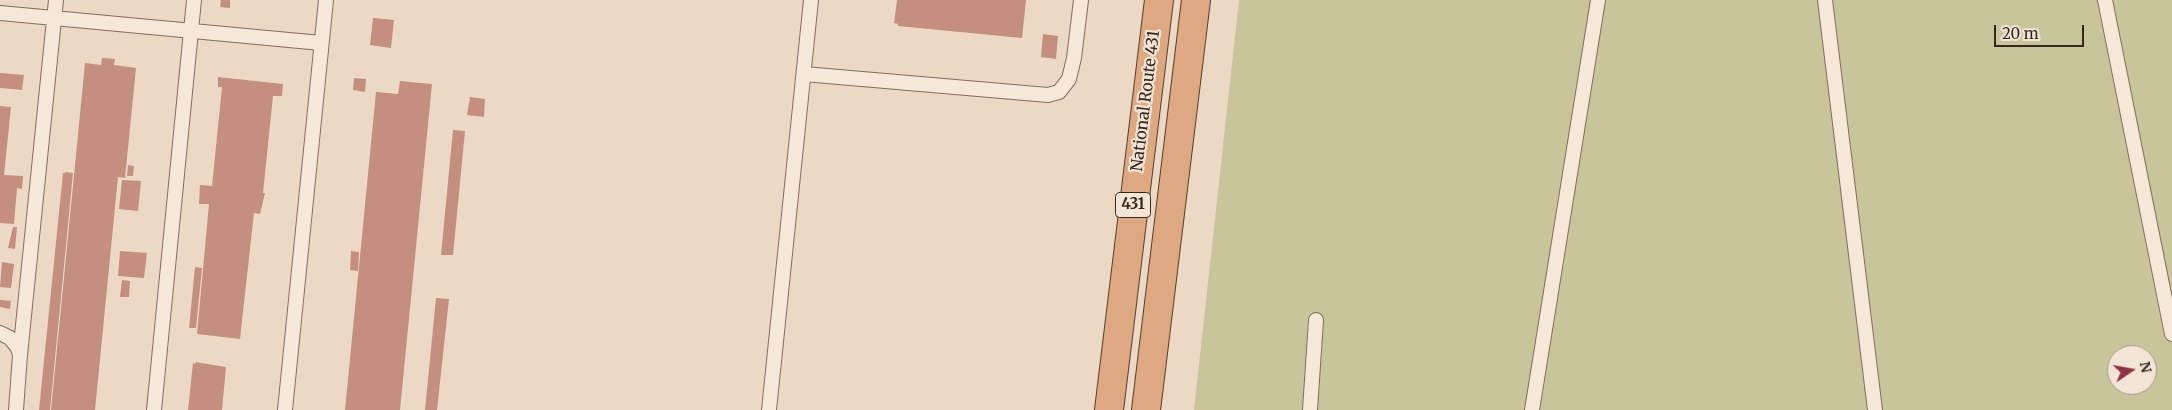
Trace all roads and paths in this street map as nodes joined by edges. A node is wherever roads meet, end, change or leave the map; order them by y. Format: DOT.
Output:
graph roads {
  1 [pos="56,0"];
  2 [pos="194,0"];
  3 [pos="326,0"];
  4 [pos="811,0"];
  5 [pos="1081,0"];
  6 [pos="1159,0"];
  7 [pos="1196,0"];
  8 [pos="1598,0"];
  9 [pos="1825,0"];
  10 [pos="2105,0"];
  11 [pos="0,13"];
  12 [pos="54,18"];
  13 [pos="191,30"];
  14 [pos="321,43"];
  15 [pos="804,74"];
  16 [pos="1316,320"];
  17 [pos="0,334"];
  18 [pos="2172,334"];
  19 [pos="20,355"];
  20 [pos="16,410"];
  21 [pos="154,410"];
  22 [pos="285,410"];
  23 [pos="769,410"];
  24 [pos="1109,410"];
  25 [pos="1146,410"];
  26 [pos="1310,410"];
  27 [pos="1532,410"];
  28 [pos="1875,410"];
  1 -- 12 [label="lane"];
  2 -- 13 [label="lane"];
  3 -- 14 [label="lane"];
  4 -- 15 [label="lane"];
  5 -- 15 [label="lane"];
  6 -- 24 [label="highway, National Route 431 / 431"];
  7 -- 25 [label="highway, 431"];
  8 -- 27 [label="lane"];
  9 -- 28 [label="lane"];
  10 -- 18 [label="lane"];
  11 -- 12 [label="lane"];
  12 -- 13 [label="lane"];
  12 -- 19 [label="lane"];
  13 -- 14 [label="lane"];
  13 -- 21 [label="lane"];
  14 -- 22 [label="lane"];
  15 -- 23 [label="lane"];
  16 -- 26 [label="lane"];
  17 -- 19 [label="lane"];
  19 -- 20 [label="lane"];
}
